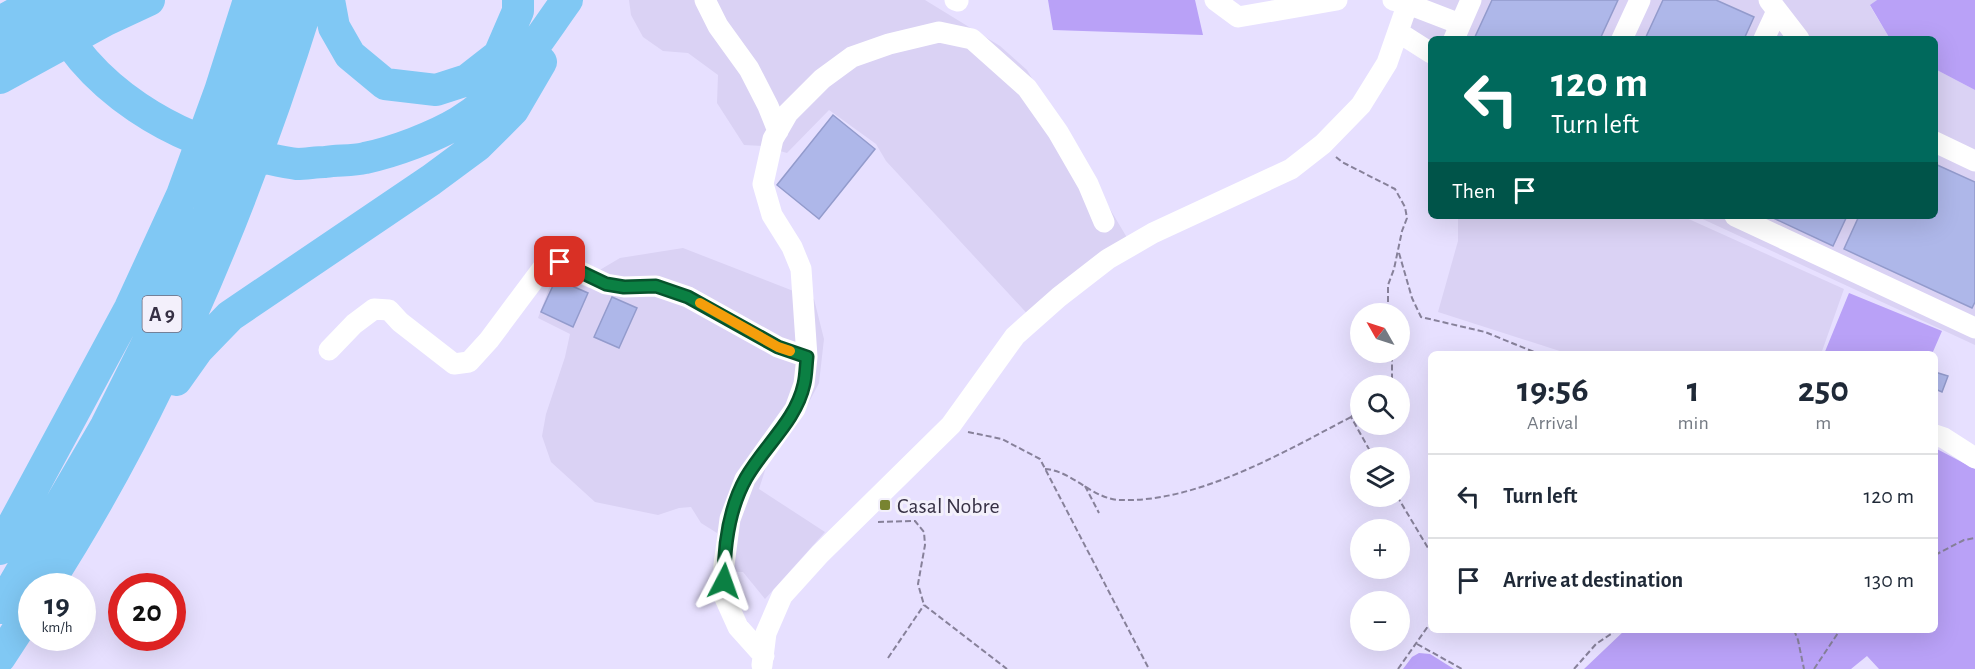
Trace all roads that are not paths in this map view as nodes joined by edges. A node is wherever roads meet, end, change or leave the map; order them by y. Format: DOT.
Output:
graph roads {
  1 [pos="46,0"];
  2 [pos="149,0"];
  3 [pos="249,0"];
  4 [pos="281,0"];
  5 [pos="309,0"];
  6 [pos="329,0"];
  7 [pos="518,0"];
  8 [pos="569,0"];
  9 [pos="705,0"];
  10 [pos="1215,0"];
  11 [pos="1337,0"];
  12 [pos="1471,0"];
  13 [pos="1640,0"];
  14 [pos="1404,1"];
  15 [pos="1773,5"];
  16 [pos="99,7"];
  17 [pos="20,30"];
  18 [pos="1398,32"];
  19 [pos="1457,32"];
  20 [pos="1623,36"];
  21 [pos="1765,36"];
  22 [pos="1797,36"];
  23 [pos="1428,51"];
  24 [pos="0,78"];
  25 [pos="778,130"];
  26 [pos="1938,143"];
  27 [pos="1975,161"];
  28 [pos="1741,219"];
  29 [pos="1104,222"];
  30 [pos="1975,328"];
  31 [pos="329,350"];
  32 [pos="807,357"];
  33 [pos="1938,436"];
  34 [pos="128,446"];
  35 [pos="1975,458"];
  36 [pos="0,549"];
  37 [pos="54,573"];
  38 [pos="0,608"];
  39 [pos="18,629"];
  40 [pos="0,657"];
  41 [pos="762,665"];
  1 -- 8 [label="highway"];
  2 -- 16 [label="highway"];
  3 -- 36 [label="highway, A 9"];
  4 -- 38 [label="highway, A 9"];
  5 -- 34 [label="highway"];
  6 -- 7 [label="highway"];
  8 -- 34 [label="highway"];
  9 -- 25 [label="street"];
  10 -- 11 [label="street"];
  12 -- 19 [label="street"];
  13 -- 20 [label="street"];
  14 -- 18 [label="street"];
  14 -- 19 [label="street"];
  15 -- 21 [label="street"];
  15 -- 22 [label="street"];
  16 -- 17 [label="highway"];
  17 -- 24 [label="highway"];
  18 -- 23 [label="street"];
  18 -- 41 [label="street"];
  25 -- 29 [label="street"];
  25 -- 32 [label="street"];
  26 -- 27 [label="street"];
  28 -- 30 [label="street"];
  31 -- 32 [label="street"];
  32 -- 41 [label="street"];
  33 -- 35 [label="street"];
  34 -- 37 [label="highway"];
  39 -- 40 [label="highway"];
}
